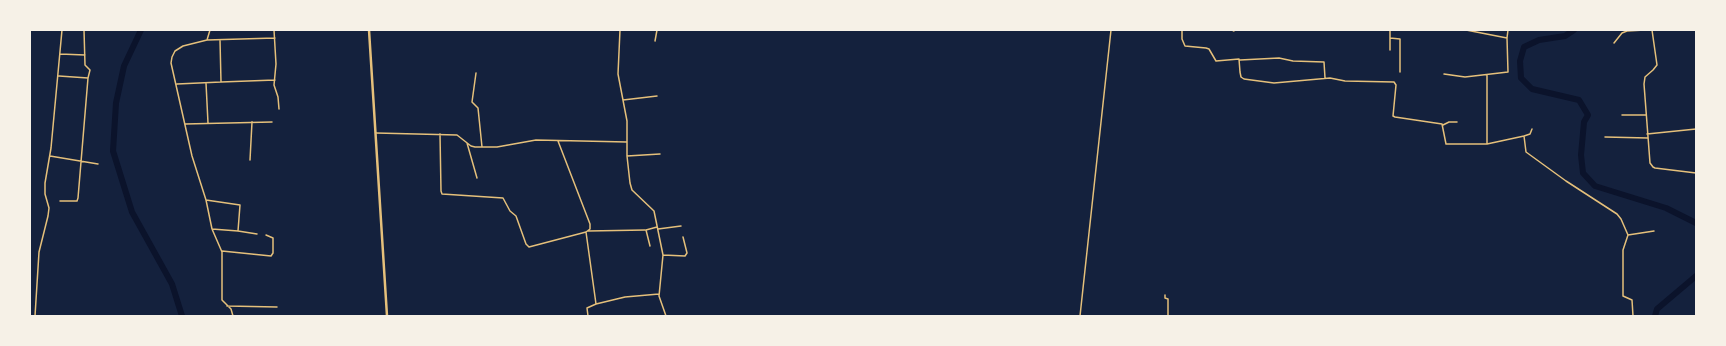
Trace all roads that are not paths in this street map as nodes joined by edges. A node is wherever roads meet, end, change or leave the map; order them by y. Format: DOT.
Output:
graph roads {
  1 [pos="62,30"];
  2 [pos="84,30"];
  3 [pos="210,30"];
  4 [pos="274,30"];
  5 [pos="369,30"];
  6 [pos="620,30"];
  7 [pos="657,30"];
  8 [pos="1111,30"];
  9 [pos="1182,30"];
  10 [pos="1232,30"];
  11 [pos="1390,30"];
  12 [pos="1466,30"];
  13 [pos="1508,30"];
  14 [pos="1645,30"];
  15 [pos="1652,30"];
  16 [pos="1669,30"];
  17 [pos="1696,30"];
  18 [pos="1234,31"];
  19 [pos="275,38"];
  20 [pos="1390,38"];
  21 [pos="1506,38"];
  22 [pos="207,40"];
  23 [pos="220,40"];
  24 [pos="656,41"];
  25 [pos="1614,43"];
  26 [pos="1390,50"];
  27 [pos="60,54"];
  28 [pos="85,55"];
  29 [pos="1240,60"];
  30 [pos="1400,72"];
  31 [pos="476,73"];
  32 [pos="1444,74"];
  33 [pos="1487,75"];
  34 [pos="59,76"];
  35 [pos="88,78"];
  36 [pos="1325,78"];
  37 [pos="275,80"];
  38 [pos="221,82"];
  39 [pos="206,83"];
  40 [pos="177,84"];
  41 [pos="657,96"];
  42 [pos="623,100"];
  43 [pos="279,109"];
  44 [pos="1622,115"];
  45 [pos="1646,115"];
  46 [pos="252,122"];
  47 [pos="272,122"];
  48 [pos="1457,122"];
  49 [pos="208,123"];
  50 [pos="185,124"];
  51 [pos="1443,125"];
  52 [pos="1532,129"];
  53 [pos="1696,129"];
  54 [pos="376,133"];
  55 [pos="440,134"];
  56 [pos="1647,134"];
  57 [pos="1524,136"];
  58 [pos="1605,137"];
  59 [pos="1648,138"];
  60 [pos="558,141"];
  61 [pos="628,142"];
  62 [pos="468,143"];
  63 [pos="1487,144"];
  64 [pos="482,147"];
  65 [pos="660,154"];
  66 [pos="50,156"];
  67 [pos="627,156"];
  68 [pos="250,160"];
  69 [pos="81,162"];
  70 [pos="98,164"];
  71 [pos="1696,173"];
  72 [pos="477,178"];
  73 [pos="206,200"];
  74 [pos="60,201"];
  75 [pos="681,226"];
  76 [pos="212,228"];
  77 [pos="658,228"];
  78 [pos="238,230"];
  79 [pos="645,230"];
  80 [pos="587,232"];
  81 [pos="1654,232"];
  82 [pos="257,234"];
  83 [pos="266,235"];
  84 [pos="1628,235"];
  85 [pos="683,236"];
  86 [pos="650,246"];
  87 [pos="222,250"];
  88 [pos="663,255"];
  89 [pos="659,294"];
  90 [pos="1165,294"];
  91 [pos="596,304"];
  92 [pos="227,306"];
  93 [pos="277,307"];
  94 [pos="35,316"];
  95 [pos="233,316"];
  96 [pos="387,316"];
  97 [pos="588,316"];
  98 [pos="666,316"];
  99 [pos="1080,316"];
  100 [pos="1168,316"];
  101 [pos="1633,316"];
  1 -- 27 [label="street"];
  2 -- 28 [label="street"];
  3 -- 22 [label="street"];
  4 -- 19 [label="street"];
  5 -- 54 [label="main road"];
  6 -- 42 [label="street"];
  7 -- 24 [label="street"];
  8 -- 99 [label="street"];
  9 -- 29 [label="street"];
  10 -- 18 [label="street"];
  11 -- 20 [label="street"];
  12 -- 21 [label="street"];
  13 -- 21 [label="street"];
  14 -- 25 [label="street"];
  15 -- 45 [label="street"];
  16 -- 17 [label="street"];
  19 -- 23 [label="street"];
  19 -- 37 [label="street"];
  20 -- 26 [label="street"];
  20 -- 30 [label="street"];
  21 -- 33 [label="street"];
  22 -- 23 [label="street"];
  22 -- 40 [label="street"];
  23 -- 38 [label="street"];
  27 -- 28 [label="street"];
  27 -- 34 [label="street"];
  28 -- 35 [label="street"];
  29 -- 36 [label="street"];
  29 -- 36 [label="street"];
  31 -- 64 [label="street"];
  32 -- 33 [label="street"];
  33 -- 63 [label="street"];
  34 -- 35 [label="street"];
  34 -- 66 [label="street"];
  35 -- 69 [label="street"];
  36 -- 51 [label="street"];
  37 -- 38 [label="street"];
  37 -- 43 [label="street"];
  38 -- 39 [label="street"];
  39 -- 40 [label="street"];
  39 -- 49 [label="street"];
  40 -- 50 [label="street"];
  41 -- 42 [label="street"];
  42 -- 61 [label="street"];
  44 -- 45 [label="street"];
  45 -- 56 [label="street"];
  46 -- 47 [label="street"];
  46 -- 49 [label="street"];
  46 -- 68 [label="street"];
  48 -- 51 [label="street"];
  49 -- 50 [label="street"];
  50 -- 73 [label="street"];
  51 -- 63 [label="street"];
  52 -- 57 [label="street"];
  53 -- 56 [label="street"];
  54 -- 55 [label="street"];
  54 -- 96 [label="main road"];
  55 -- 62 [label="street"];
  55 -- 80 [label="street"];
  56 -- 59 [label="street"];
  57 -- 63 [label="street"];
  57 -- 84 [label="street"];
  58 -- 59 [label="street"];
  59 -- 71 [label="street"];
  60 -- 61 [label="street"];
  60 -- 64 [label="street"];
  60 -- 80 [label="street"];
  61 -- 67 [label="street"];
  62 -- 64 [label="street"];
  62 -- 72 [label="street"];
  65 -- 67 [label="street"];
  66 -- 69 [label="street"];
  66 -- 94 [label="street"];
  67 -- 77 [label="street"];
  69 -- 70 [label="street"];
  69 -- 74 [label="street"];
  73 -- 76 [label="street"];
  73 -- 78 [label="street"];
  75 -- 77 [label="street"];
  76 -- 78 [label="street"];
  76 -- 87 [label="street"];
  77 -- 79 [label="street"];
  77 -- 88 [label="street"];
  78 -- 82 [label="street"];
  79 -- 80 [label="street"];
  79 -- 86 [label="street"];
  80 -- 91 [label="street"];
  81 -- 84 [label="street"];
  83 -- 87 [label="street"];
  84 -- 101 [label="street"];
  85 -- 88 [label="street"];
  87 -- 92 [label="street"];
  88 -- 89 [label="street"];
  89 -- 91 [label="street"];
  89 -- 98 [label="street"];
  90 -- 100 [label="street"];
  91 -- 97 [label="street"];
  92 -- 93 [label="street"];
  92 -- 95 [label="street"];
}
